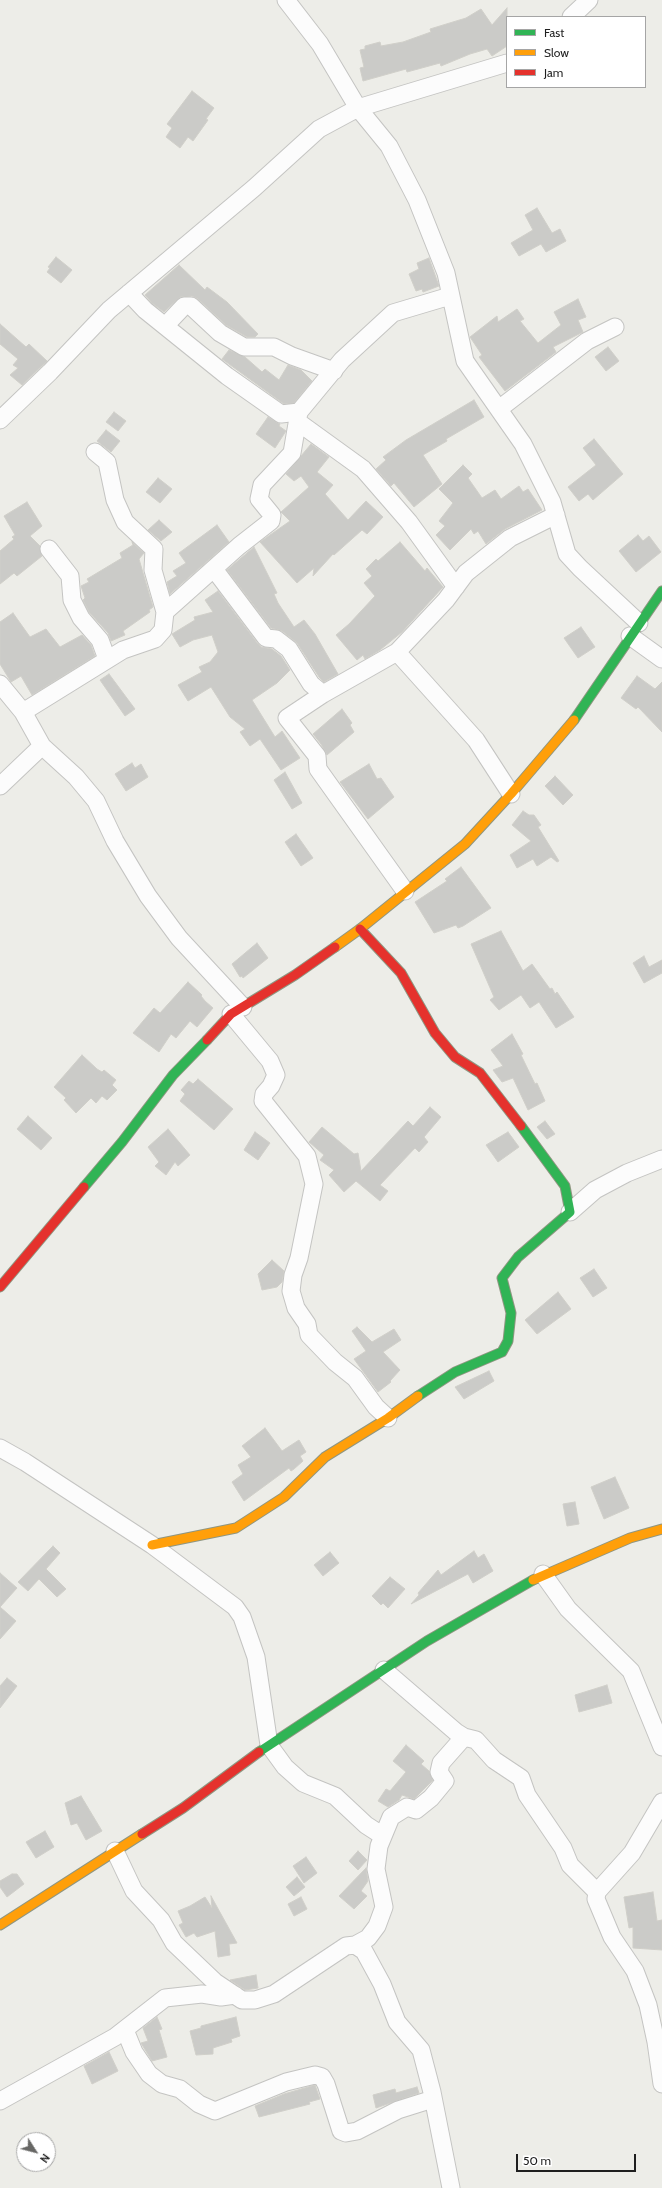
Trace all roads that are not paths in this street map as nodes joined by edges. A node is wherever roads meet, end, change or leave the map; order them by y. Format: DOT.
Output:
graph roads {
  1 [pos="286,0"];
  2 [pos="589,0"];
  3 [pos="571,16"];
  4 [pos="506,63"];
  5 [pos="358,108"];
  6 [pos="129,294"];
  7 [pos="450,296"];
  8 [pos="165,326"];
  9 [pos="615,327"];
  10 [pos="334,371"];
  11 [pos="499,409"];
  12 [pos="298,417"];
  13 [pos="0,420"];
  14 [pos="96,452"];
  15 [pos="556,515"];
  16 [pos="49,549"];
  17 [pos="214,569"];
  18 [pos="456,587"];
  19 [pos="662,590"];
  20 [pos="165,612"];
  21 [pos="634,629"];
  22 [pos="398,652"];
  23 [pos="107,659"];
  24 [pos="662,659"];
  25 [pos="0,684"];
  26 [pos="323,694"];
  27 [pos="23,712"];
  28 [pos="42,746"];
  29 [pos="0,786"];
  30 [pos="511,794"];
  31 [pos="405,891"];
  32 [pos="360,929"];
  33 [pos="237,1011"];
  34 [pos="662,1159"];
  35 [pos="570,1212"];
  36 [pos="0,1287"];
  37 [pos="388,1418"];
  38 [pos="0,1448"];
  39 [pos="662,1529"];
  40 [pos="152,1544"];
  41 [pos="543,1574"];
  42 [pos="384,1670"];
  43 [pos="658,1728"];
  44 [pos="464,1737"];
  45 [pos="269,1745"];
  46 [pos="662,1746"];
  47 [pos="662,1802"];
  48 [pos="383,1836"];
  49 [pos="115,1850"];
  50 [pos="597,1892"];
  51 [pos="0,1925"];
  52 [pos="356,1945"];
  53 [pos="236,1995"];
  54 [pos="125,2030"];
  55 [pos="662,2084"];
  56 [pos="433,2099"];
  57 [pos="0,2101"];
  58 [pos="451,2188"];
  1 -- 5 [label="street"];
  2 -- 3 [label="street"];
  4 -- 5 [label="street"];
  5 -- 6 [label="street"];
  5 -- 7 [label="street"];
  6 -- 8 [label="street"];
  6 -- 13 [label="street"];
  7 -- 10 [label="street"];
  7 -- 11 [label="street"];
  8 -- 10 [label="street"];
  8 -- 12 [label="street"];
  9 -- 11 [label="street"];
  10 -- 12 [label="street"];
  11 -- 15 [label="street"];
  12 -- 17 [label="street"];
  12 -- 18 [label="street"];
  14 -- 20 [label="street"];
  15 -- 18 [label="street"];
  15 -- 21 [label="street"];
  16 -- 23 [label="street"];
  17 -- 20 [label="street"];
  17 -- 26 [label="street"];
  18 -- 22 [label="street"];
  19 -- 21 [label="street"];
  20 -- 23 [label="street"];
  21 -- 24 [label="street"];
  21 -- 30 [label="street"];
  22 -- 26 [label="street"];
  22 -- 30 [label="street"];
  23 -- 27 [label="street"];
  25 -- 27 [label="street"];
  26 -- 31 [label="street"];
  27 -- 28 [label="street"];
  28 -- 29 [label="street"];
  28 -- 33 [label="street"];
  30 -- 31 [label="street"];
  31 -- 32 [label="street"];
  32 -- 33 [label="street"];
  32 -- 35 [label="street"];
  33 -- 36 [label="street"];
  33 -- 37 [label="street"];
  34 -- 35 [label="street"];
  35 -- 37 [label="street"];
  37 -- 40 [label="street"];
  38 -- 40 [label="street"];
  39 -- 41 [label="street"];
  40 -- 45 [label="street"];
  41 -- 42 [label="street"];
  41 -- 43 [label="street"];
  42 -- 44 [label="street"];
  42 -- 45 [label="street"];
  43 -- 46 [label="street"];
  44 -- 48 [label="street"];
  44 -- 50 [label="street"];
  45 -- 48 [label="street"];
  45 -- 49 [label="street"];
  47 -- 50 [label="street"];
  48 -- 52 [label="street"];
  49 -- 51 [label="street"];
  49 -- 53 [label="street"];
  50 -- 55 [label="street"];
  52 -- 53 [label="street"];
  52 -- 56 [label="street"];
  53 -- 54 [label="street"];
  54 -- 56 [label="street"];
  54 -- 57 [label="street"];
  56 -- 58 [label="street"];
}
